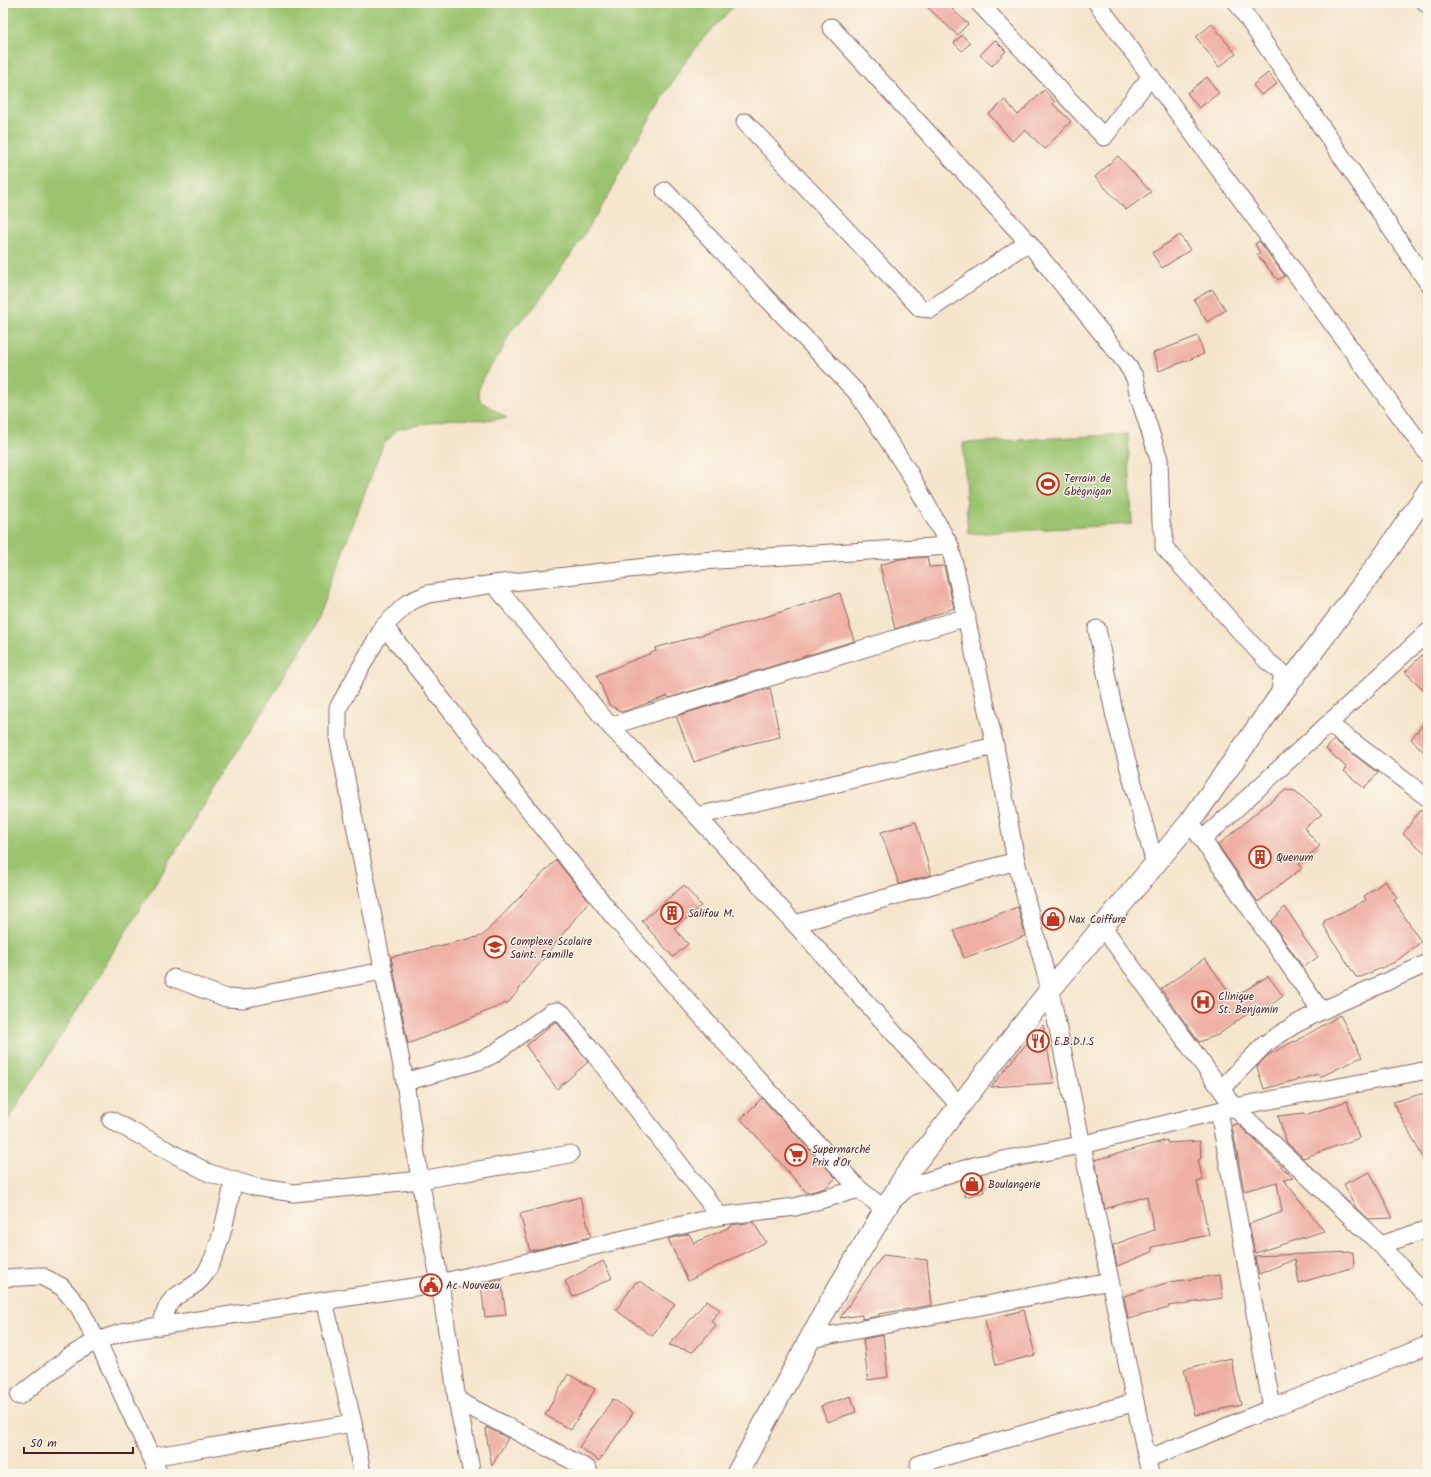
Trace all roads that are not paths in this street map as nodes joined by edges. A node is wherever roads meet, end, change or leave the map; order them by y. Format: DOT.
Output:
graph roads {
  1 [pos="979,3"];
  2 [pos="1097,3"];
  3 [pos="1237,3"];
  4 [pos="831,27"];
  5 [pos="1151,76"];
  6 [pos="745,122"];
  7 [pos="665,191"];
  8 [pos="1028,242"];
  9 [pos="1428,283"];
  10 [pos="1428,454"];
  11 [pos="1428,491"];
  12 [pos="950,546"];
  13 [pos="494,584"];
  14 [pos="967,617"];
  15 [pos="384,626"];
  16 [pos="1097,628"];
  17 [pos="1428,632"];
  18 [pos="1279,697"];
  19 [pos="1329,724"];
  20 [pos="610,726"];
  21 [pos="995,746"];
  22 [pos="1428,798"];
  23 [pos="697,816"];
  24 [pos="1190,822"];
  25 [pos="1203,839"];
  26 [pos="1016,861"];
  27 [pos="1155,864"];
  28 [pos="795,924"];
  29 [pos="1102,926"];
  30 [pos="1428,963"];
  31 [pos="382,971"];
  32 [pos="174,978"];
  33 [pos="1050,990"];
  34 [pos="1321,1012"];
  35 [pos="1428,1070"];
  36 [pos="405,1082"];
  37 [pos="1221,1089"];
  38 [pos="959,1105"];
  39 [pos="1226,1109"];
  40 [pos="111,1120"];
  41 [pos="1081,1145"];
  42 [pos="570,1154"];
  43 [pos="420,1180"];
  44 [pos="234,1181"];
  45 [pos="859,1189"];
  46 [pos="884,1209"];
  47 [pos="720,1216"];
  48 [pos="1428,1229"];
  49 [pos="1381,1245"];
  50 [pos="3,1278"];
  51 [pos="1110,1282"];
  52 [pos="440,1283"];
  53 [pos="1428,1298"];
  54 [pos="324,1301"];
  55 [pos="161,1326"];
  56 [pos="811,1339"];
  57 [pos="96,1341"];
  58 [pos="1428,1345"];
  59 [pos="19,1396"];
  60 [pos="457,1400"];
  61 [pos="1135,1402"];
  62 [pos="1272,1408"];
  63 [pos="353,1423"];
  64 [pos="150,1457"];
  65 [pos="918,1464"];
  66 [pos="1148,1467"];
  67 [pos="588,1469"];
  68 [pos="159,1474"];
  69 [pos="362,1474"];
  70 [pos="472,1474"];
  71 [pos="737,1474"];
  1 -- 5 [label="street"];
  2 -- 5 [label="street"];
  3 -- 9 [label="street"];
  4 -- 8 [label="street"];
  5 -- 10 [label="street"];
  6 -- 8 [label="street"];
  7 -- 12 [label="street"];
  8 -- 18 [label="street"];
  11 -- 18 [label="main road"];
  12 -- 13 [label="street"];
  12 -- 14 [label="street"];
  13 -- 15 [label="street"];
  13 -- 20 [label="street"];
  14 -- 20 [label="street"];
  14 -- 21 [label="street"];
  15 -- 31 [label="street"];
  15 -- 45 [label="street"];
  16 -- 27 [label="street"];
  17 -- 19 [label="street"];
  18 -- 24 [label="main road"];
  19 -- 22 [label="street"];
  19 -- 25 [label="street"];
  20 -- 23 [label="street"];
  21 -- 23 [label="street"];
  21 -- 26 [label="street"];
  23 -- 28 [label="street"];
  24 -- 25 [label="street"];
  24 -- 27 [label="main road"];
  25 -- 34 [label="street"];
  26 -- 28 [label="street"];
  26 -- 33 [label="street"];
  27 -- 29 [label="main road"];
  28 -- 38 [label="street"];
  29 -- 33 [label="main road"];
  29 -- 37 [label="street"];
  30 -- 34 [label="street"];
  31 -- 32 [label="street"];
  31 -- 36 [label="street"];
  33 -- 38 [label="main road"];
  33 -- 41 [label="street"];
  34 -- 37 [label="street"];
  35 -- 39 [label="street"];
  36 -- 43 [label="street"];
  36 -- 47 [label="street"];
  37 -- 39 [label="street"];
  38 -- 46 [label="main road"];
  39 -- 41 [label="street"];
  39 -- 49 [label="street"];
  39 -- 62 [label="street"];
  40 -- 44 [label="street"];
  41 -- 46 [label="street"];
  41 -- 51 [label="street"];
  42 -- 43 [label="street"];
  43 -- 44 [label="street"];
  43 -- 52 [label="street"];
  44 -- 55 [label="street"];
  45 -- 46 [label="street"];
  45 -- 47 [label="street"];
  46 -- 56 [label="main road"];
  47 -- 52 [label="street"];
  48 -- 49 [label="street"];
  49 -- 53 [label="street"];
  50 -- 57 [label="street"];
  51 -- 56 [label="street"];
  51 -- 61 [label="street"];
  52 -- 54 [label="street"];
  52 -- 60 [label="street"];
  54 -- 55 [label="street"];
  54 -- 63 [label="street"];
  55 -- 57 [label="street"];
  56 -- 71 [label="main road"];
  57 -- 59 [label="street"];
  57 -- 64 [label="street"];
  58 -- 62 [label="street"];
  60 -- 67 [label="street"];
  60 -- 70 [label="street"];
  61 -- 65 [label="street"];
  61 -- 66 [label="street"];
  62 -- 66 [label="street"];
  63 -- 64 [label="street"];
  63 -- 69 [label="street"];
  64 -- 68 [label="street"];
}
